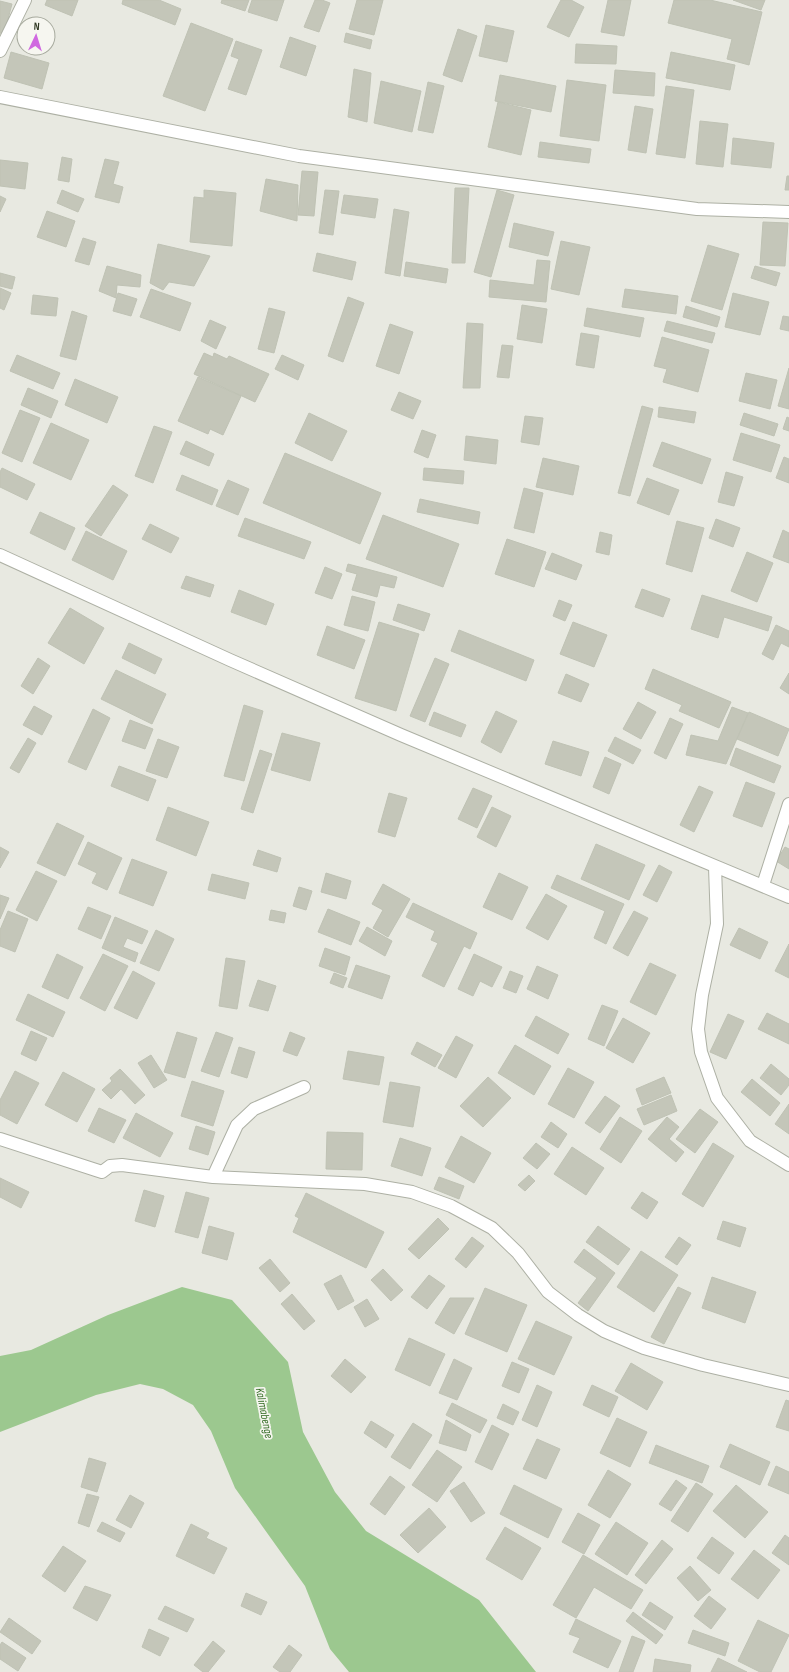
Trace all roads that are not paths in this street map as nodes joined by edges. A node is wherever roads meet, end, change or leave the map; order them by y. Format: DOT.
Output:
graph roads {
  1 [pos="25,0"];
  2 [pos="0,51"];
  3 [pos="0,97"];
  4 [pos="789,212"];
  5 [pos="0,555"];
  6 [pos="789,804"];
  7 [pos="715,867"];
  8 [pos="763,885"];
  9 [pos="789,897"];
  10 [pos="304,1087"];
  11 [pos="0,1140"];
  12 [pos="789,1165"];
  13 [pos="213,1177"];
  14 [pos="789,1385"];
  1 -- 2 [label="street"];
  3 -- 4 [label="street"];
  5 -- 7 [label="street"];
  6 -- 8 [label="street"];
  7 -- 8 [label="street"];
  7 -- 12 [label="street"];
  8 -- 9 [label="street"];
  10 -- 13 [label="street"];
  11 -- 13 [label="street"];
  13 -- 14 [label="street"];
}
